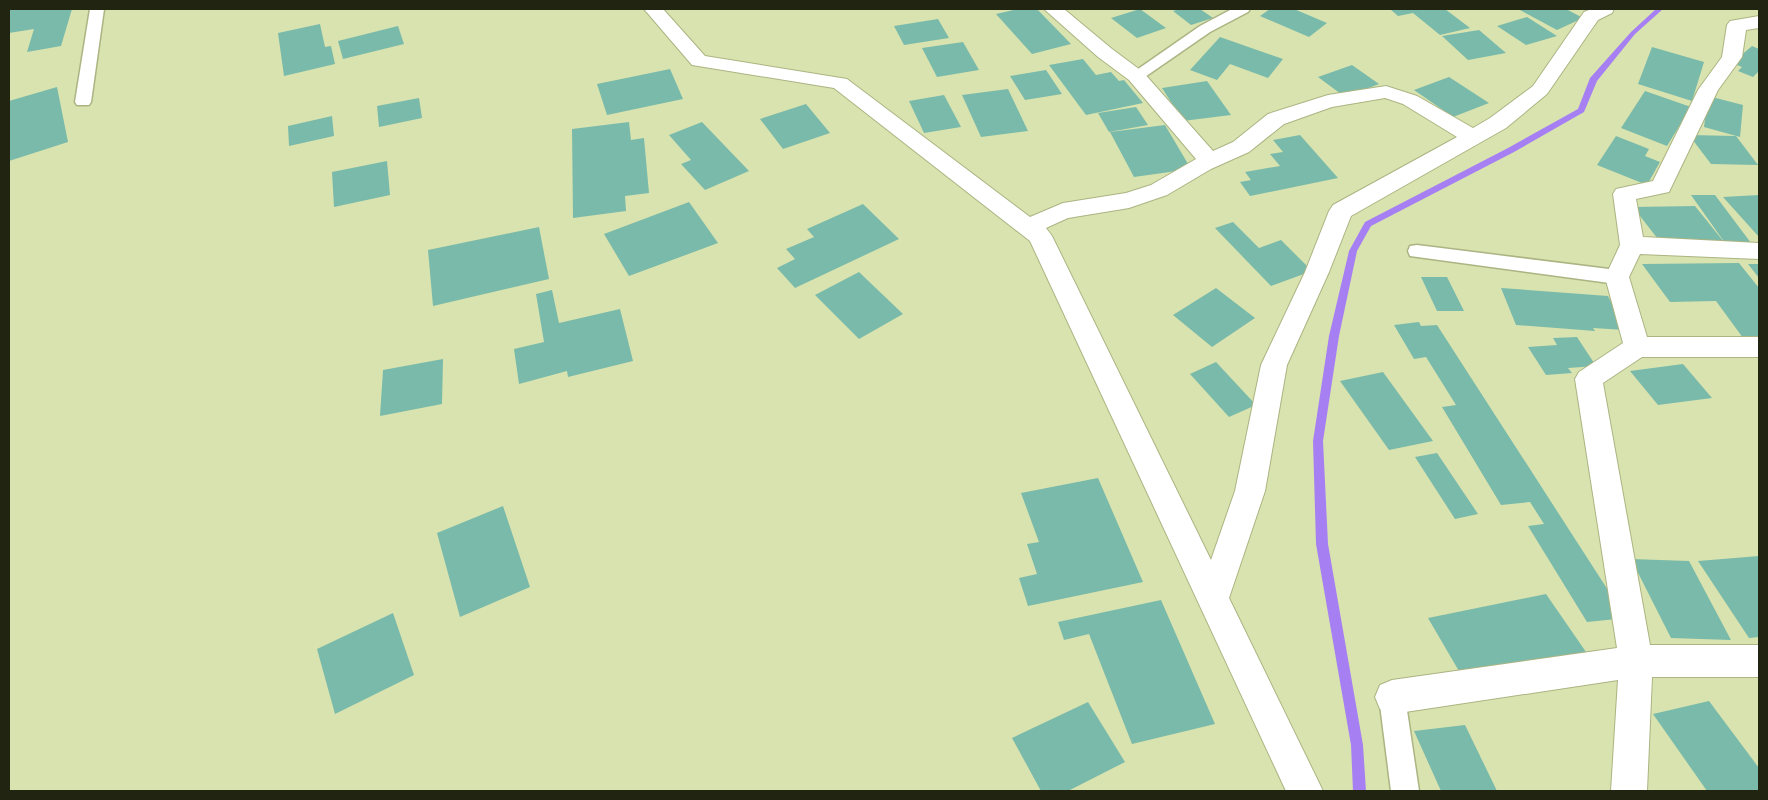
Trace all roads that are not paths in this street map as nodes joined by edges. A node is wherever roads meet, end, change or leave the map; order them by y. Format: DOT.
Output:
graph roads {
  1 [pos="97,9"];
  2 [pos="653,9"];
  3 [pos="1053,9"];
  4 [pos="1243,9"];
  5 [pos="1605,9"];
  6 [pos="1759,22"];
  7 [pos="1136,76"];
  8 [pos="83,102"];
  9 [pos="1473,137"];
  10 [pos="1210,161"];
  11 [pos="1028,227"];
  12 [pos="1632,245"];
  13 [pos="1759,250"];
  14 [pos="1417,252"];
  15 [pos="1617,277"];
  16 [pos="1637,347"];
  17 [pos="1759,347"];
  18 [pos="1213,600"];
  19 [pos="1636,661"];
  20 [pos="1759,661"];
  21 [pos="1392,697"];
  22 [pos="1304,789"];
  23 [pos="1405,791"];
  24 [pos="1629,791"];
  1 -- 8 [label="lane"];
  2 -- 11 [label="street"];
  3 -- 7 [label="street"];
  4 -- 7 [label="lane"];
  5 -- 9 [label="street"];
  6 -- 12 [label="street"];
  7 -- 10 [label="street"];
  9 -- 10 [label="street"];
  9 -- 18 [label="street"];
  10 -- 11 [label="street"];
  11 -- 18 [label="street"];
  12 -- 13 [label="street"];
  12 -- 15 [label="street"];
  14 -- 15 [label="lane"];
  15 -- 16 [label="street"];
  16 -- 17 [label="street"];
  16 -- 19 [label="street"];
  18 -- 22 [label="street"];
  19 -- 20 [label="street"];
  19 -- 21 [label="street"];
  19 -- 24 [label="street"];
  21 -- 23 [label="lane"];
}
